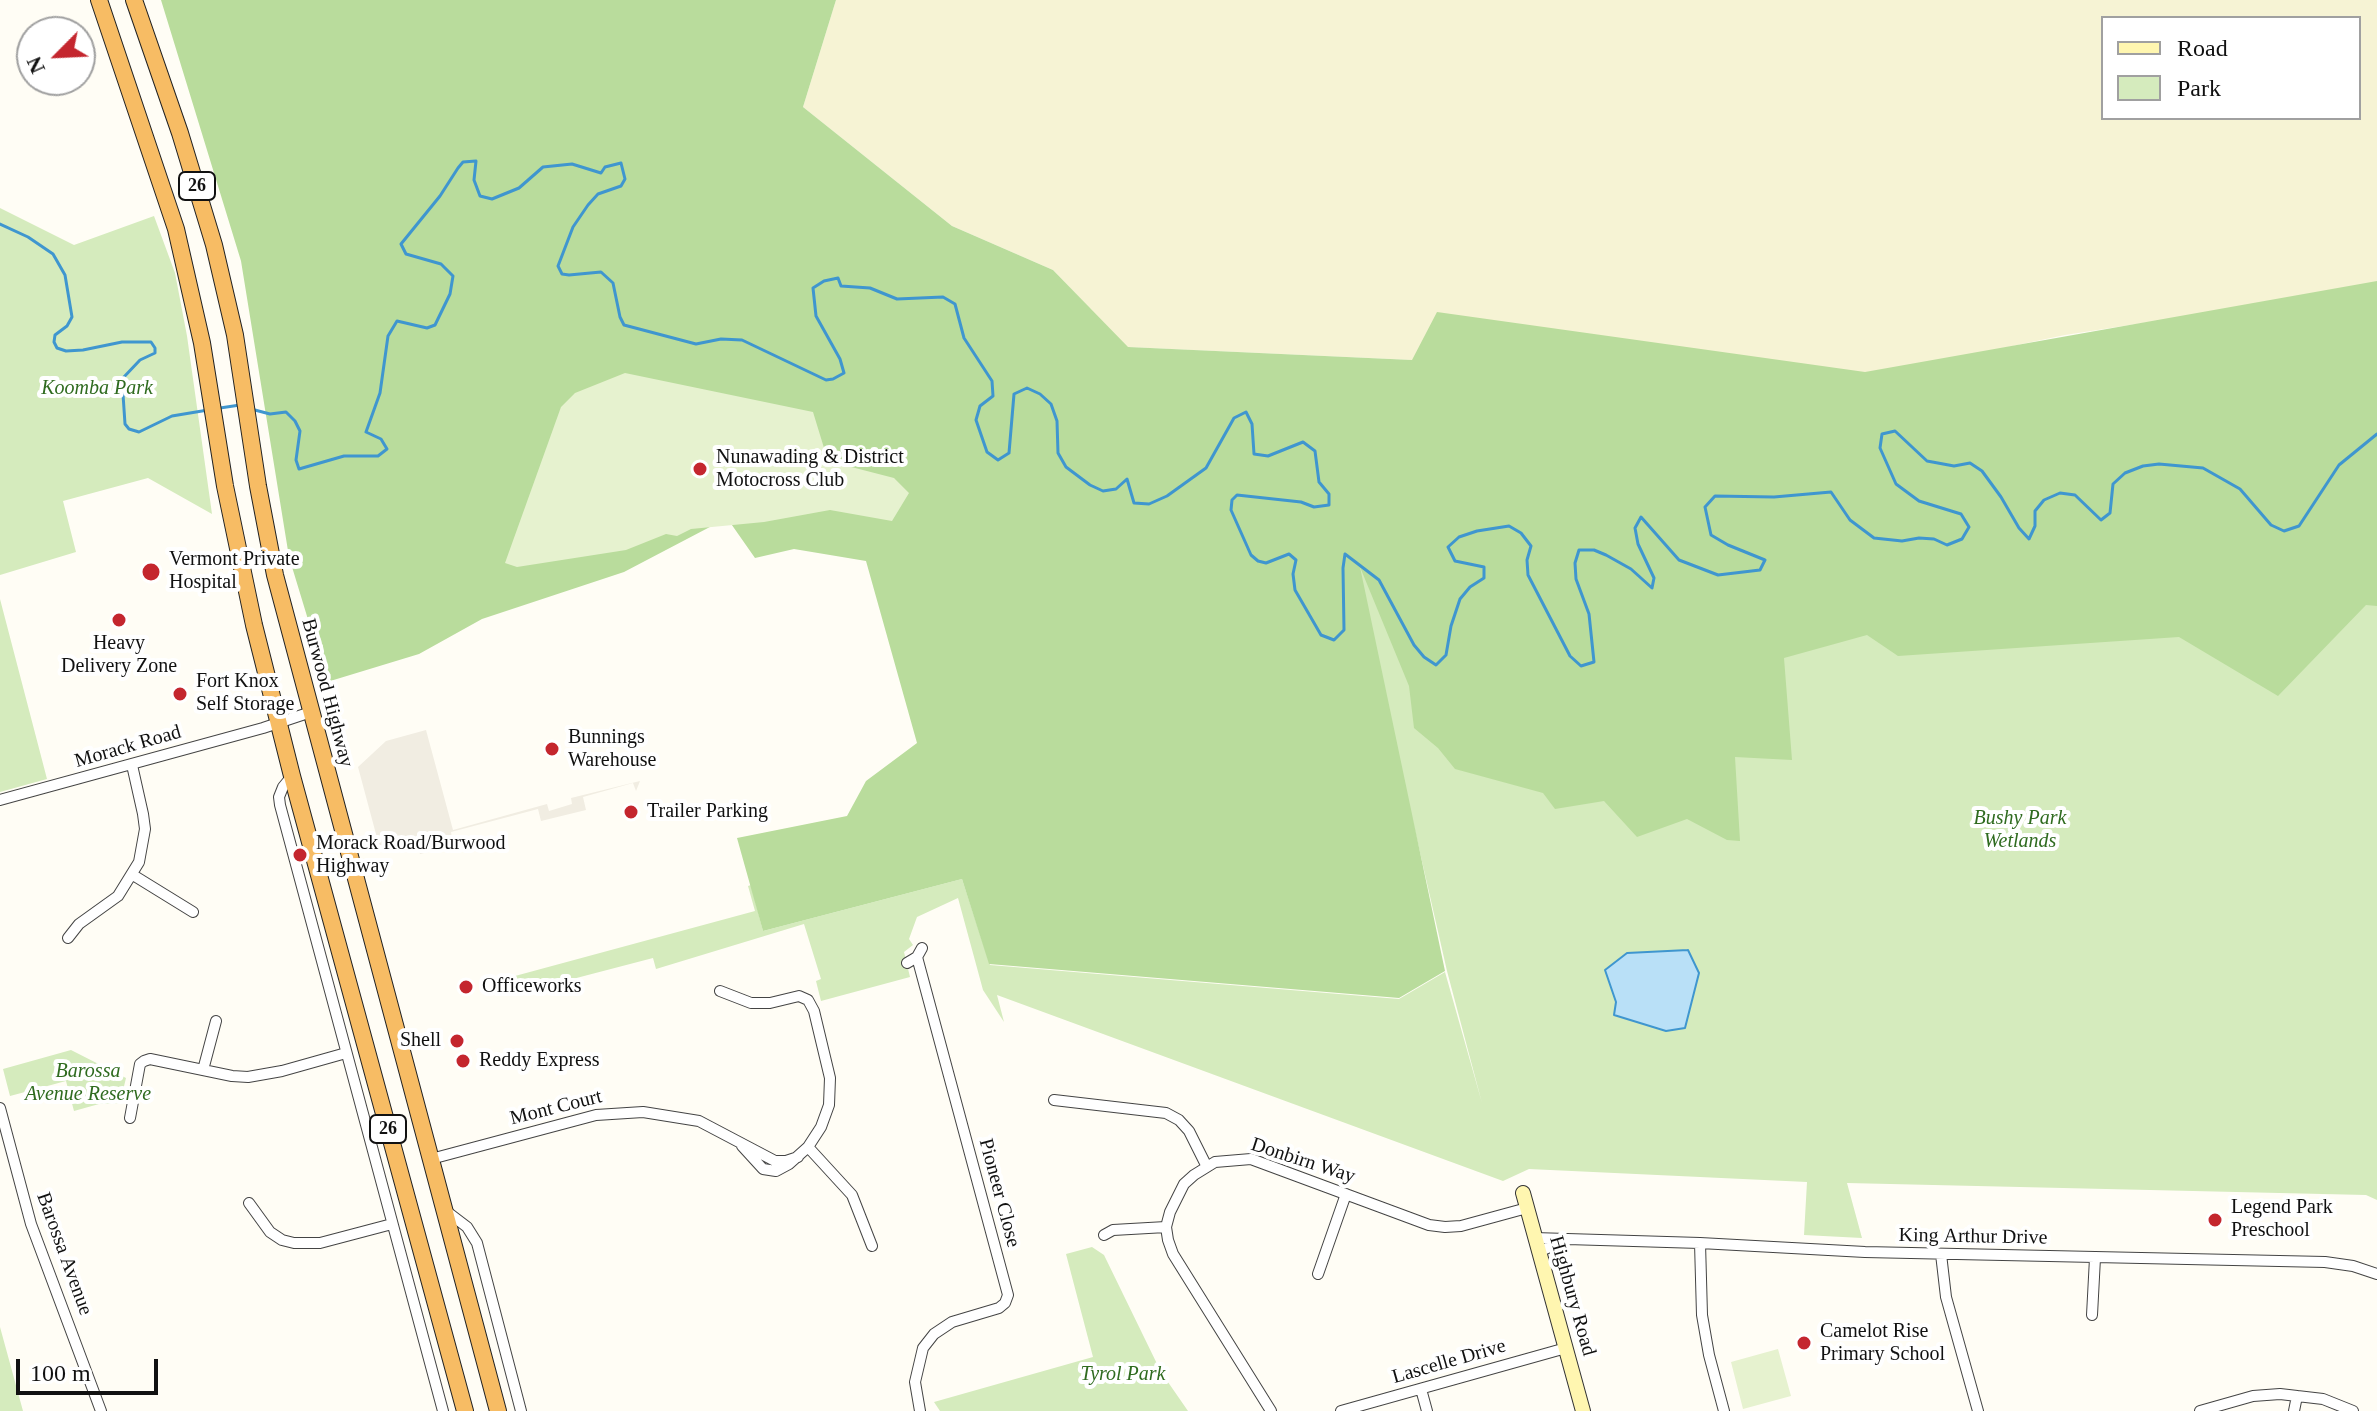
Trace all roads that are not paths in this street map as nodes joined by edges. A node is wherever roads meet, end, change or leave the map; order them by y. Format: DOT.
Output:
graph roads {
  1 [pos="99,0"];
  2 [pos="134,0"];
  3 [pos="311,712"];
  4 [pos="278,723"];
  5 [pos="132,765"];
  6 [pos="292,776"];
  7 [pos="0,800"];
  8 [pos="133,875"];
  9 [pos="193,912"];
  10 [pos="68,938"];
  11 [pos="915,956"];
  12 [pos="720,991"];
  13 [pos="216,1021"];
  14 [pos="346,1053"];
  15 [pos="203,1070"];
  16 [pos="1054,1100"];
  17 [pos="0,1108"];
  18 [pos="130,1118"];
  19 [pos="808,1147"];
  20 [pos="431,1159"];
  21 [pos="1206,1165"];
  22 [pos="1523,1193"];
  23 [pos="1346,1194"];
  24 [pos="249,1203"];
  25 [pos="1527,1208"];
  26 [pos="444,1210"];
  27 [pos="392,1224"];
  28 [pos="1166,1227"];
  29 [pos="1104,1235"];
  30 [pos="1700,1243"];
  31 [pos="1537,1245"];
  32 [pos="872,1246"];
  33 [pos="1941,1254"];
  34 [pos="2095,1258"];
  35 [pos="1318,1274"];
  36 [pos="2377,1274"];
  37 [pos="2092,1315"];
  38 [pos="441,1321"];
  39 [pos="420,1327"];
  40 [pos="1566,1348"];
  41 [pos="1421,1389"];
  42 [pos="2297,1396"];
  43 [pos="101,1411"];
  44 [pos="443,1411"];
  45 [pos="465,1411"];
  46 [pos="498,1411"];
  47 [pos="521,1411"];
  48 [pos="923,1411"];
  49 [pos="1271,1411"];
  50 [pos="1341,1411"];
  51 [pos="1427,1411"];
  52 [pos="1583,1411"];
  53 [pos="1724,1411"];
  54 [pos="1978,1411"];
  55 [pos="2200,1411"];
  56 [pos="2294,1411"];
  57 [pos="2353,1411"];
  1 -- 4 [label="highway, 26"];
  2 -- 3 [label="highway, Burwood Highway / 26"];
  3 -- 4 [label="street, Morack Road"];
  3 -- 20 [label="highway, Burwood Highway / 26"];
  4 -- 5 [label="street, Morack Road"];
  4 -- 6 [label="highway, 26"];
  5 -- 7 [label="street, Morack Road"];
  5 -- 8 [label="street"];
  6 -- 14 [label="street"];
  6 -- 38 [label="highway, 26"];
  8 -- 9 [label="street"];
  8 -- 10 [label="street"];
  11 -- 48 [label="street, Pioneer Close"];
  12 -- 19 [label="street, Mont Court"];
  13 -- 15 [label="street"];
  14 -- 15 [label="street"];
  14 -- 27 [label="street"];
  15 -- 18 [label="street"];
  16 -- 21 [label="street"];
  17 -- 43 [label="street, Barossa Avenue"];
  19 -- 20 [label="street, Mont Court"];
  19 -- 32 [label="street"];
  20 -- 26 [label="highway, Burwood Highway / 26"];
  21 -- 23 [label="street, Donbirn Way"];
  21 -- 28 [label="street"];
  22 -- 25 [label="main road, Highbury Road"];
  23 -- 25 [label="street, Donbirn Way"];
  23 -- 35 [label="street"];
  24 -- 27 [label="street"];
  25 -- 31 [label="main road, Highbury Road"];
  26 -- 46 [label="highway, Burwood Highway / 26"];
  26 -- 47 [label="street"];
  27 -- 39 [label="street"];
  28 -- 29 [label="street"];
  28 -- 49 [label="street"];
  30 -- 31 [label="street, King Arthur Drive"];
  30 -- 33 [label="street, King Arthur Drive"];
  30 -- 53 [label="street"];
  31 -- 40 [label="main road, Highbury Road"];
  33 -- 34 [label="street, King Arthur Drive"];
  33 -- 54 [label="street"];
  34 -- 36 [label="street, King Arthur Drive"];
  34 -- 37 [label="street"];
  38 -- 39 [label="street"];
  38 -- 45 [label="highway, 26"];
  39 -- 44 [label="street"];
  40 -- 41 [label="street, Lascelle Drive"];
  40 -- 52 [label="main road, Highbury Road"];
  41 -- 50 [label="street, Lascelle Drive"];
  41 -- 51 [label="street"];
  42 -- 55 [label="street"];
  42 -- 56 [label="street"];
  42 -- 57 [label="street"];
}
